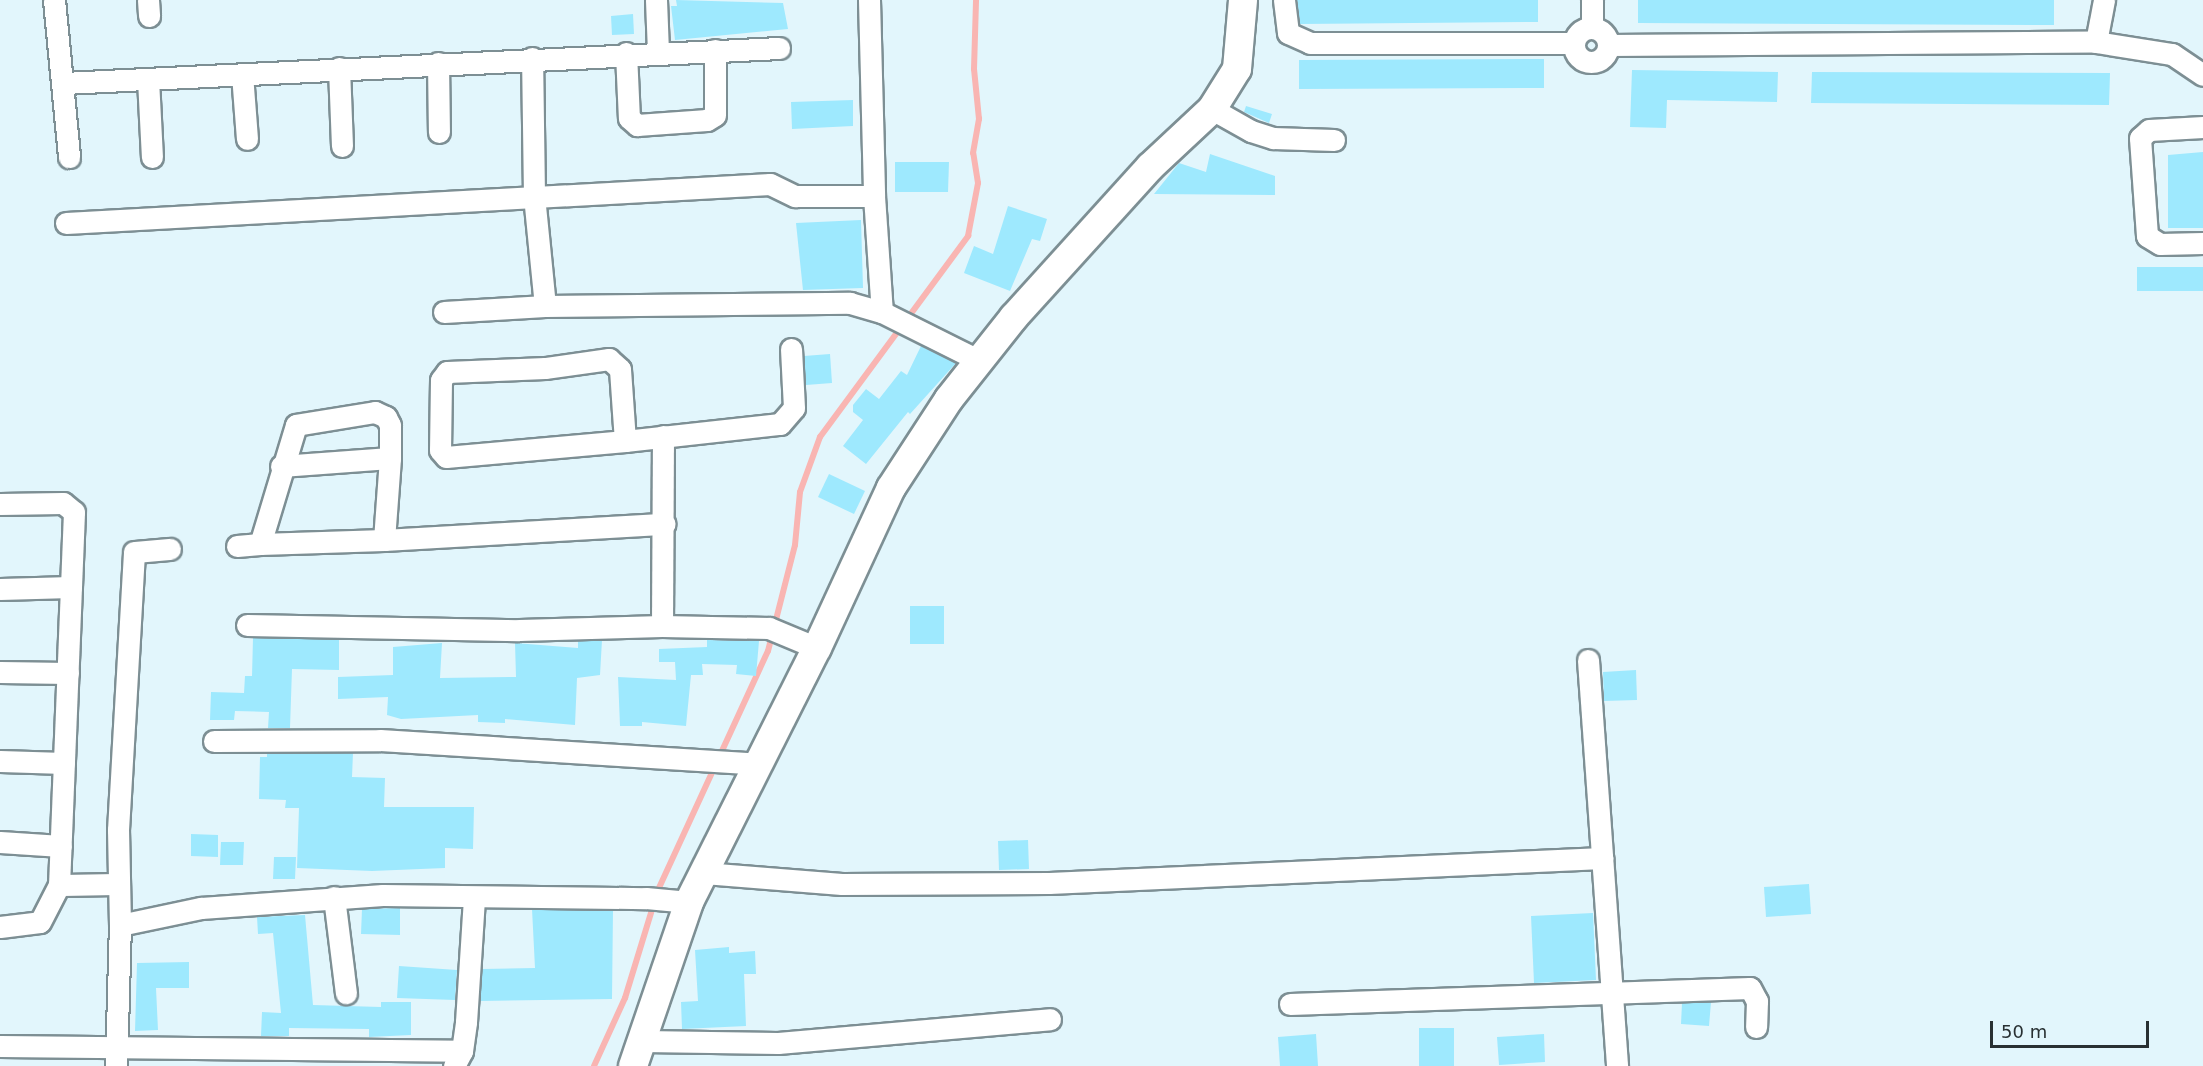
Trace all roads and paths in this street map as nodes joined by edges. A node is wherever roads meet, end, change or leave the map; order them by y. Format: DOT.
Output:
graph roads {
  1 [pos="54,0"];
  2 [pos="656,0"];
  3 [pos="869,0"];
  4 [pos="1243,0"];
  5 [pos="1284,0"];
  6 [pos="1592,0"];
  7 [pos="2104,0"];
  8 [pos="1592,27"];
  9 [pos="2096,42"];
  10 [pos="1574,43"];
  11 [pos="1609,45"];
  12 [pos="779,48"];
  13 [pos="715,50"];
  14 [pos="658,51"];
  15 [pos="626,53"];
  16 [pos="532,58"];
  17 [pos="438,63"];
  18 [pos="339,68"];
  19 [pos="242,74"];
  20 [pos="2203,75"];
  21 [pos="148,79"];
  22 [pos="64,83"];
  23 [pos="1212,109"];
  24 [pos="2203,127"];
  25 [pos="439,132"];
  26 [pos="247,139"];
  27 [pos="1334,140"];
  28 [pos="342,146"];
  29 [pos="69,157"];
  30 [pos="152,157"];
  31 [pos="534,196"];
  32 [pos="874,196"];
  33 [pos="66,223"];
  34 [pos="2203,243"];
  35 [pos="545,306"];
  36 [pos="444,312"];
  37 [pos="882,312"];
  38 [pos="790,349"];
  39 [pos="980,361"];
  40 [pos="663,436"];
  41 [pos="625,441"];
  42 [pos="390,458"];
  43 [pos="281,466"];
  44 [pos="0,504"];
  45 [pos="665,524"];
  46 [pos="384,540"];
  47 [pos="260,544"];
  48 [pos="237,546"];
  49 [pos="170,549"];
  50 [pos="71,587"];
  51 [pos="0,589"];
  52 [pos="247,625"];
  53 [pos="662,626"];
  54 [pos="807,643"];
  55 [pos="1588,660"];
  56 [pos="0,672"];
  57 [pos="68,673"];
  58 [pos="214,741"];
  59 [pos="0,761"];
  60 [pos="64,763"];
  61 [pos="747,763"];
  62 [pos="0,842"];
  63 [pos="60,846"];
  64 [pos="1602,858"];
  65 [pos="704,873"];
  66 [pos="119,884"];
  67 [pos="59,885"];
  68 [pos="334,897"];
  69 [pos="474,898"];
  70 [pos="682,902"];
  71 [pos="120,925"];
  72 [pos="0,927"];
  73 [pos="346,993"];
  74 [pos="1611,995"];
  75 [pos="1290,1004"];
  76 [pos="1050,1019"];
  77 [pos="1756,1027"];
  78 [pos="0,1046"];
  79 [pos="638,1054"];
  80 [pos="117,1057"];
  81 [pos="458,1058"];
  82 [pos="1617,1066"];
  1 -- 22 [label="street"];
  2 -- 14 [label="street"];
  3 -- 32 [label="street"];
  4 -- 23 [label="main road"];
  5 -- 10 [label="street"];
  6 -- 8 [label="street"];
  7 -- 9 [label="street"];
  8 -- 10 [label="street"];
  8 -- 11 [label="street"];
  9 -- 11 [label="street"];
  9 -- 20 [label="street"];
  10 -- 11 [label="street"];
  12 -- 13 [label="street"];
  13 -- 14 [label="street"];
  13 -- 15 [label="street"];
  14 -- 15 [label="street"];
  15 -- 16 [label="street"];
  16 -- 17 [label="street"];
  16 -- 31 [label="street"];
  17 -- 18 [label="street"];
  17 -- 25 [label="street"];
  18 -- 19 [label="street"];
  18 -- 28 [label="street"];
  19 -- 21 [label="street"];
  19 -- 26 [label="street"];
  21 -- 22 [label="street"];
  21 -- 30 [label="street"];
  22 -- 29 [label="street"];
  23 -- 27 [label="street"];
  23 -- 39 [label="main road"];
  24 -- 34 [label="street"];
  31 -- 32 [label="street"];
  31 -- 33 [label="street"];
  31 -- 35 [label="street"];
  32 -- 37 [label="street"];
  35 -- 36 [label="street"];
  35 -- 37 [label="street"];
  37 -- 39 [label="street"];
  38 -- 40 [label="street"];
  39 -- 54 [label="main road"];
  40 -- 41 [label="street"];
  40 -- 45 [label="street"];
  41 -- 41 [label="street"];
  42 -- 43 [label="street"];
  42 -- 43 [label="street"];
  42 -- 46 [label="street"];
  43 -- 47 [label="street"];
  44 -- 50 [label="street"];
  45 -- 46 [label="street"];
  45 -- 53 [label="street"];
  46 -- 47 [label="street"];
  47 -- 48 [label="street"];
  49 -- 66 [label="street"];
  50 -- 51 [label="street"];
  50 -- 57 [label="street"];
  52 -- 53 [label="street"];
  53 -- 54 [label="street"];
  54 -- 61 [label="main road"];
  55 -- 64 [label="street"];
  56 -- 57 [label="street"];
  57 -- 60 [label="street"];
  58 -- 61 [label="street"];
  59 -- 60 [label="street"];
  60 -- 63 [label="street"];
  61 -- 65 [label="main road"];
  62 -- 63 [label="street"];
  63 -- 67 [label="street"];
  64 -- 65 [label="street"];
  64 -- 74 [label="street"];
  65 -- 70 [label="main road"];
  66 -- 67 [label="street"];
  66 -- 71 [label="street"];
  67 -- 72 [label="street"];
  68 -- 69 [label="street"];
  68 -- 71 [label="street"];
  68 -- 73 [label="street"];
  69 -- 70 [label="street"];
  69 -- 81 [label="street"];
  70 -- 79 [label="main road"];
  71 -- 80 [label="street"];
  74 -- 75 [label="street"];
  74 -- 77 [label="street"];
  74 -- 82 [label="street"];
  76 -- 79 [label="street"];
  78 -- 80 [label="street"];
  80 -- 81 [label="street"];
}
